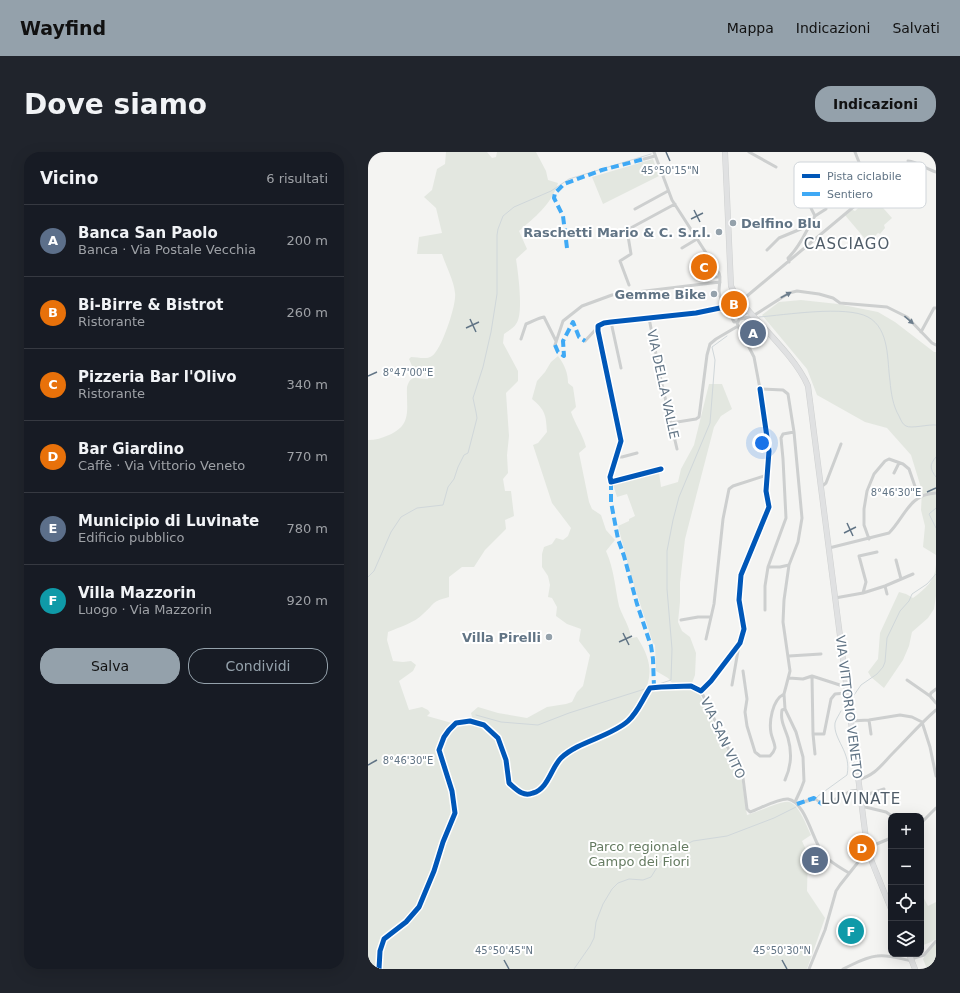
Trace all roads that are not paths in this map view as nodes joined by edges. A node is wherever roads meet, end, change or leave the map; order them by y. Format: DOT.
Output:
graph roads {
  1 [pos="725,152"];
  2 [pos="750,152"];
  3 [pos="855,152"];
  4 [pos="654,154"];
  5 [pos="644,159"];
  6 [pos="908,160"];
  7 [pos="859,162"];
  8 [pos="916,162"];
  9 [pos="776,167"];
  10 [pos="926,168"];
  11 [pos="936,172"];
  12 [pos="668,191"];
  13 [pos="675,204"];
  14 [pos="811,208"];
  15 [pos="826,208"];
  16 [pos="851,208"];
  17 [pos="635,209"];
  18 [pos="815,216"];
  19 [pos="808,226"];
  20 [pos="697,239"];
  21 [pos="682,248"];
  22 [pos="766,250"];
  23 [pos="789,262"];
  24 [pos="714,265"];
  25 [pos="720,277"];
  26 [pos="720,282"];
  27 [pos="629,284"];
  28 [pos="741,301"];
  29 [pos="725,305"];
  30 [pos="936,308"];
  31 [pos="749,311"];
  32 [pos="734,314"];
  33 [pos="753,316"];
  34 [pos="648,318"];
  35 [pos="745,318"];
  36 [pos="739,319"];
  37 [pos="611,322"];
  38 [pos="738,326"];
  39 [pos="598,328"];
  40 [pos="921,332"];
  41 [pos="771,336"];
  42 [pos="521,339"];
  43 [pos="584,341"];
  44 [pos="936,345"];
  45 [pos="621,368"];
  46 [pos="760,389"];
  47 [pos="671,423"];
  48 [pos="794,432"];
  49 [pos="840,444"];
  50 [pos="677,449"];
  51 [pos="637,454"];
  52 [pos="616,456"];
  53 [pos="899,463"];
  54 [pos="661,469"];
  55 [pos="894,473"];
  56 [pos="767,475"];
  57 [pos="821,487"];
  58 [pos="936,493"];
  59 [pos="919,498"];
  60 [pos="869,539"];
  61 [pos="829,548"];
  62 [pos="877,552"];
  63 [pos="896,560"];
  64 [pos="789,565"];
  65 [pos="768,567"];
  66 [pos="913,574"];
  67 [pos="901,579"];
  68 [pos="885,586"];
  69 [pos="863,592"];
  70 [pos="887,594"];
  71 [pos="835,598"];
  72 [pos="765,610"];
  73 [pos="711,617"];
  74 [pos="682,620"];
  75 [pos="706,639"];
  76 [pos="740,643"];
  77 [pos="821,654"];
  78 [pos="789,656"];
  79 [pos="743,671"];
  80 [pos="812,676"];
  81 [pos="789,678"];
  82 [pos="907,680"];
  83 [pos="732,685"];
  84 [pos="846,687"];
  85 [pos="936,689"];
  86 [pos="701,692"];
  87 [pos="846,693"];
  88 [pos="784,694"];
  89 [pos="930,696"];
  90 [pos="936,703"];
  91 [pos="785,709"];
  92 [pos="936,710"];
  93 [pos="869,720"];
  94 [pos="850,721"];
  95 [pos="922,722"];
  96 [pos="813,734"];
  97 [pos="871,734"];
  98 [pos="815,754"];
  99 [pos="936,776"];
  100 [pos="785,780"];
  101 [pos="858,780"];
  102 [pos="859,790"];
  103 [pos="884,790"];
  104 [pos="860,797"];
  105 [pos="796,803"];
  106 [pos="828,803"];
  107 [pos="861,806"];
  108 [pos="936,808"];
  109 [pos="888,813"];
  110 [pos="924,820"];
  111 [pos="888,840"];
  112 [pos="868,850"];
  113 [pos="849,873"];
  114 [pos="888,901"];
  115 [pos="936,941"];
  116 [pos="911,958"];
  117 [pos="379,969"];
  118 [pos="810,969"];
  119 [pos="843,969"];
  120 [pos="915,969"];
  1 -- 28 [label="main road, VIA VITTORIO VENETO"];
  2 -- 9 [label="street"];
  3 -- 7 [label="street"];
  4 -- 5 [label="street"];
  4 -- 12 [label="street"];
  6 -- 8 [label="street"];
  10 -- 11 [label="street"];
  12 -- 13 [label="street"];
  12 -- 17 [label="street"];
  13 -- 20 [label="street"];
  13 -- 27 [label="street"];
  14 -- 18 [label="street"];
  15 -- 18 [label="street"];
  16 -- 23 [label="street"];
  18 -- 19 [label="street"];
  19 -- 22 [label="street"];
  19 -- 23 [label="street"];
  20 -- 21 [label="street"];
  20 -- 24 [label="street"];
  23 -- 28 [label="street"];
  24 -- 25 [label="street"];
  24 -- 25 [label="street"];
  25 -- 26 [label="street"];
  26 -- 29 [label="street"];
  26 -- 42 [label="street"];
  28 -- 31 [label="main road, VIA VITTORIO VENETO"];
  29 -- 32 [label="street"];
  29 -- 34 [label="street"];
  30 -- 40 [label="street"];
  31 -- 33 [label="main road, VIA VITTORIO VENETO"];
  31 -- 36 [label="street"];
  32 -- 36 [label="street"];
  32 -- 36 [label="street"];
  33 -- 35 [label="street"];
  33 -- 40 [label="street, one-way"];
  33 -- 41 [label="main road, VIA VITTORIO VENETO"];
  34 -- 37 [label="street"];
  34 -- 47 [label="street, VIA DELLA VALLE"];
  35 -- 36 [label="street"];
  35 -- 41 [label="street"];
  36 -- 38 [label="street"];
  37 -- 39 [label="street"];
  37 -- 45 [label="street"];
  38 -- 46 [label="street"];
  38 -- 47 [label="street"];
  39 -- 43 [label="street"];
  39 -- 52 [label="street"];
  40 -- 44 [label="street"];
  41 -- 57 [label="main road, VIA VITTORIO VENETO"];
  46 -- 48 [label="street"];
  46 -- 56 [label="street"];
  47 -- 50 [label="street, VIA DELLA VALLE"];
  48 -- 64 [label="street"];
  48 -- 65 [label="street"];
  49 -- 57 [label="street"];
  51 -- 52 [label="street"];
  52 -- 54 [label="street"];
  53 -- 55 [label="street"];
  53 -- 59 [label="street"];
  53 -- 60 [label="street"];
  56 -- 73 [label="street"];
  56 -- 76 [label="street"];
  57 -- 61 [label="main road, VIA VITTORIO VENETO"];
  58 -- 59 [label="street"];
  59 -- 60 [label="street"];
  60 -- 61 [label="street"];
  61 -- 71 [label="main road, VIA VITTORIO VENETO"];
  62 -- 69 [label="street"];
  63 -- 67 [label="street"];
  64 -- 65 [label="street"];
  64 -- 78 [label="street"];
  65 -- 72 [label="street"];
  66 -- 67 [label="street"];
  67 -- 68 [label="street"];
  68 -- 69 [label="street"];
  68 -- 70 [label="street"];
  69 -- 71 [label="street"];
  71 -- 84 [label="main road, VIA VITTORIO VENETO"];
  73 -- 74 [label="street"];
  73 -- 75 [label="street"];
  76 -- 83 [label="street"];
  76 -- 86 [label="street"];
  77 -- 78 [label="street"];
  78 -- 81 [label="street"];
  79 -- 88 [label="street"];
  80 -- 81 [label="street"];
  80 -- 84 [label="street"];
  80 -- 96 [label="street"];
  81 -- 88 [label="street"];
  82 -- 89 [label="street"];
  84 -- 87 [label="main road, VIA VITTORIO VENETO"];
  85 -- 89 [label="street"];
  86 -- 105 [label="street, VIA SAN VITO"];
  86 -- 117 [label="street"];
  87 -- 94 [label="main road, VIA VITTORIO VENETO"];
  87 -- 96 [label="street"];
  88 -- 91 [label="street"];
  89 -- 90 [label="street"];
  91 -- 100 [label="street"];
  91 -- 105 [label="street"];
  92 -- 95 [label="street"];
  93 -- 94 [label="street"];
  93 -- 95 [label="street"];
  93 -- 97 [label="street"];
  94 -- 101 [label="main road, VIA VITTORIO VENETO"];
  95 -- 99 [label="street"];
  95 -- 101 [label="street"];
  96 -- 98 [label="street"];
  101 -- 102 [label="main road, VIA VITTORIO VENETO"];
  102 -- 104 [label="main road, VIA VITTORIO VENETO"];
  102 -- 106 [label="street"];
  103 -- 104 [label="street"];
  104 -- 107 [label="main road, VIA VITTORIO VENETO"];
  105 -- 106 [label="street"];
  105 -- 113 [label="street"];
  107 -- 109 [label="street"];
  107 -- 112 [label="main road, VIA VITTORIO VENETO"];
  108 -- 110 [label="street"];
  111 -- 112 [label="street"];
  112 -- 113 [label="street"];
  112 -- 114 [label="main road, VIA VITTORIO VENETO"];
  113 -- 118 [label="street"];
  115 -- 116 [label="street"];
  116 -- 119 [label="street"];
  116 -- 120 [label="main road"];
}
